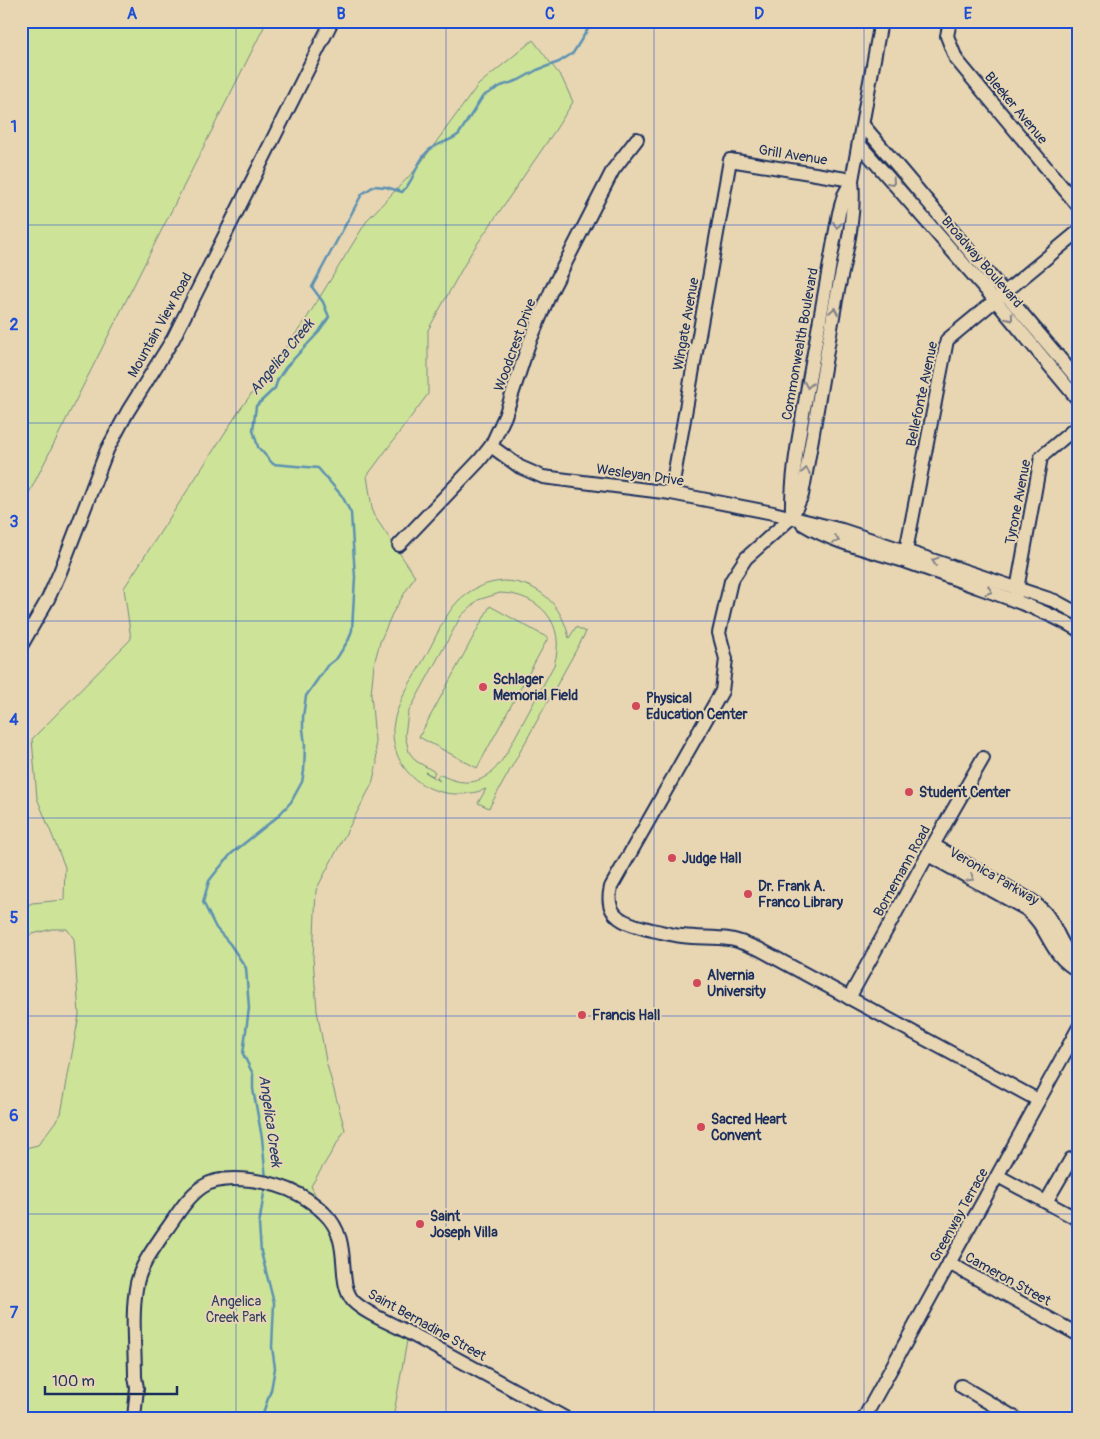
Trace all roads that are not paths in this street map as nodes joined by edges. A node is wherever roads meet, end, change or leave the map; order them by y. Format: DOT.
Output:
graph roads {
  1 [pos="332,21"];
  2 [pos="881,21"];
  3 [pos="950,21"];
  4 [pos="1075,21"];
  5 [pos="1079,26"];
  6 [pos="863,125"];
  7 [pos="637,138"];
  8 [pos="860,145"];
  9 [pos="730,160"];
  10 [pos="852,180"];
  11 [pos="1079,207"];
  12 [pos="1079,231"];
  13 [pos="1000,296"];
  14 [pos="1079,381"];
  15 [pos="1079,401"];
  16 [pos="1079,425"];
  17 [pos="492,446"];
  18 [pos="671,493"];
  19 [pos="792,518"];
  20 [pos="399,545"];
  21 [pos="905,556"];
  22 [pos="1016,594"];
  23 [pos="1079,614"];
  24 [pos="1079,630"];
  25 [pos="21,646"];
  26 [pos="983,758"];
  27 [pos="930,850"];
  28 [pos="1079,961"];
  29 [pos="1079,971"];
  30 [pos="849,998"];
  31 [pos="1079,1027"];
  32 [pos="1038,1100"];
  33 [pos="1071,1159"];
  34 [pos="998,1176"];
  35 [pos="1046,1202"];
  36 [pos="1079,1220"];
  37 [pos="949,1263"];
  38 [pos="1079,1335"];
  39 [pos="961,1386"];
  40 [pos="134,1418"];
  41 [pos="565,1418"];
  42 [pos="864,1418"];
  43 [pos="1015,1418"];
  1 -- 25 [label="street, Mountain View Road"];
  2 -- 6 [label="street, Commonwealth Boulevard"];
  3 -- 11 [label="street, Bleeker Avenue"];
  4 -- 5 [label="street"];
  6 -- 8 [label="street, Commonwealth Boulevard"];
  6 -- 13 [label="street, Broadway Boulevard"];
  7 -- 17 [label="street, Woodcrest Drive"];
  8 -- 10 [label="street, Commonwealth Boulevard"];
  8 -- 13 [label="street, Broadway Boulevard, one-way"];
  9 -- 10 [label="street, Grill Avenue"];
  9 -- 18 [label="street, Wingate Avenue"];
  10 -- 19 [label="street, Commonwealth Boulevard"];
  12 -- 13 [label="street, Bellefonte Avenue"];
  13 -- 14 [label="street, Broadway Boulevard"];
  13 -- 15 [label="street, Broadway Boulevard, one-way"];
  13 -- 21 [label="street, Bellefonte Avenue"];
  16 -- 22 [label="street, Tyrone Avenue"];
  17 -- 18 [label="street, Wesleyan Drive"];
  17 -- 20 [label="street, Woodcrest Drive"];
  18 -- 19 [label="street, Wesleyan Drive"];
  19 -- 21 [label="street"];
  19 -- 30 [label="street"];
  21 -- 22 [label="street"];
  22 -- 23 [label="street"];
  22 -- 24 [label="street"];
  26 -- 27 [label="street, Bornemann Road"];
  27 -- 28 [label="street, Veronica Parkway"];
  27 -- 29 [label="street, Veronica Parkway, one-way"];
  27 -- 30 [label="street, Bornemann Road"];
  30 -- 32 [label="street"];
  31 -- 32 [label="street, Greenway Terrace"];
  32 -- 34 [label="street, Greenway Terrace"];
  33 -- 35 [label="street"];
  34 -- 35 [label="street"];
  34 -- 37 [label="street, Greenway Terrace"];
  35 -- 36 [label="street"];
  37 -- 38 [label="street, Cameron Street"];
  37 -- 42 [label="street, Greenway Terrace"];
  39 -- 43 [label="street"];
  40 -- 41 [label="street, Saint Bernadine Street"];
}
